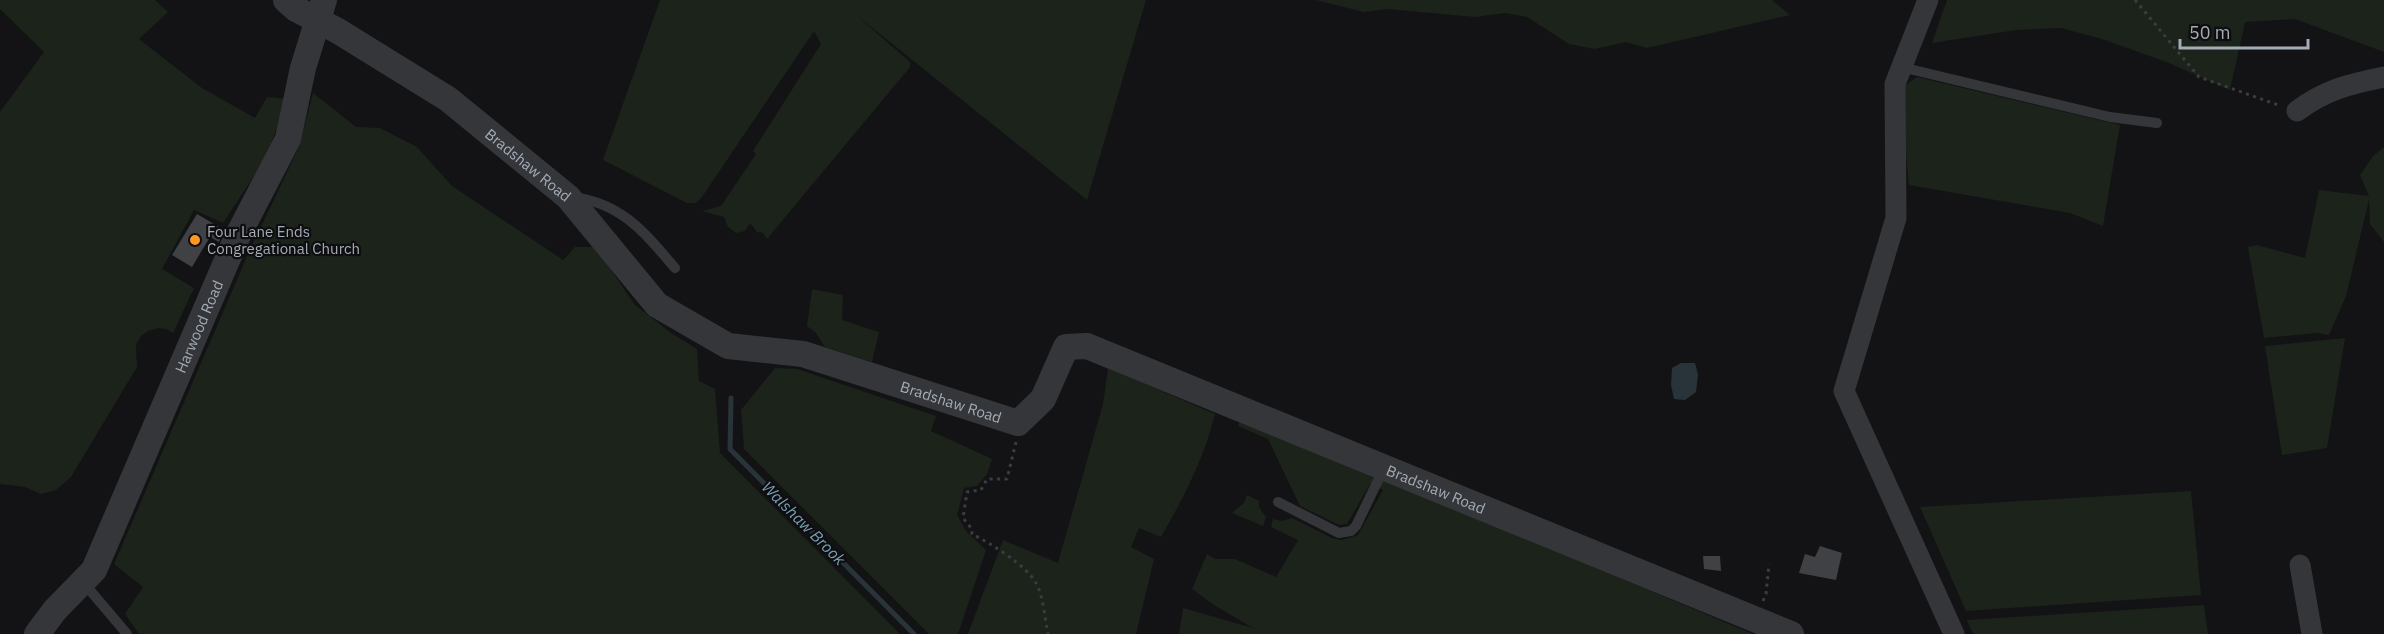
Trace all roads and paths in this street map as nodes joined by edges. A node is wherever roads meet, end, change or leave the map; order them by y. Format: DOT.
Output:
graph roads {
  1 [pos="286,0"];
  2 [pos="1928,0"];
  3 [pos="2135,0"];
  4 [pos="321,11"];
  5 [pos="1901,67"];
  6 [pos="2384,77"];
  7 [pos="2296,111"];
  8 [pos="2157,123"];
  9 [pos="568,197"];
  10 [pos="675,268"];
  11 [pos="1017,439"];
  12 [pos="1384,467"];
  13 [pos="1278,502"];
  14 [pos="1768,564"];
  15 [pos="2300,565"];
  16 [pos="83,582"];
  17 [pos="1755,619"];
  18 [pos="37,634"];
  19 [pos="127,634"];
  20 [pos="1048,634"];
  21 [pos="1791,634"];
  22 [pos="1954,634"];
  23 [pos="2312,634"];
  1 -- 4 [label="street, Bradshaw Road"];
  2 -- 5 [label="street"];
  3 -- 7 [label="path"];
  4 -- 9 [label="street, Bradshaw Road"];
  4 -- 16 [label="street, Harwood Road"];
  5 -- 8 [label="lane"];
  5 -- 22 [label="street"];
  6 -- 7 [label="street"];
  9 -- 10 [label="lane"];
  9 -- 12 [label="street, Bradshaw Road"];
  11 -- 20 [label="path"];
  12 -- 13 [label="lane"];
  12 -- 17 [label="street, Bradshaw Road"];
  14 -- 17 [label="path"];
  15 -- 23 [label="street"];
  16 -- 18 [label="street, Harwood Road"];
  16 -- 19 [label="lane"];
  17 -- 21 [label="street, Bradshaw Road"];
}
